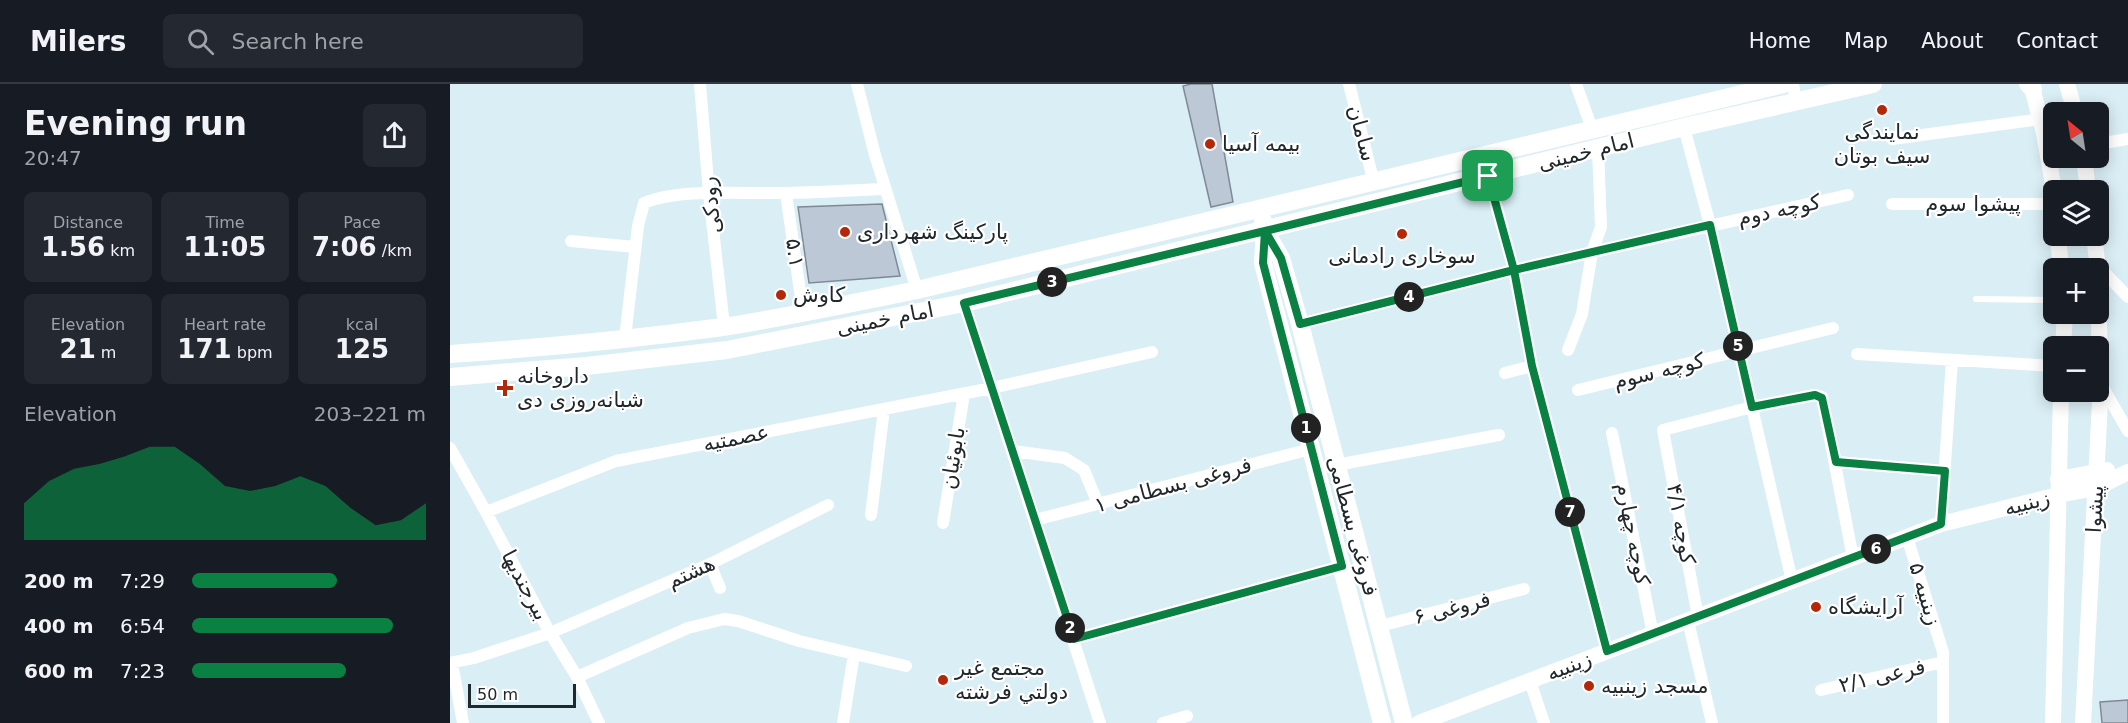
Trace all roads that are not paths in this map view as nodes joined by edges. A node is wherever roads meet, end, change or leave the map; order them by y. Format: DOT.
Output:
graph roads {
  1 [pos="700,84"];
  2 [pos="857,84"];
  3 [pos="1349,84"];
  4 [pos="1576,84"];
  5 [pos="1784,84"];
  6 [pos="1873,84"];
  7 [pos="2067,84"];
  8 [pos="2031,86"];
  9 [pos="1795,93"];
  10 [pos="2072,102"];
  11 [pos="2041,119"];
  12 [pos="1684,128"];
  13 [pos="1592,129"];
  14 [pos="2128,139"];
  15 [pos="1892,140"];
  16 [pos="2109,142"];
  17 [pos="1598,149"];
  18 [pos="1488,176"];
  19 [pos="2052,180"];
  20 [pos="1374,183"];
  21 [pos="885,189"];
  22 [pos="786,193"];
  23 [pos="709,194"];
  24 [pos="1848,195"];
  25 [pos="1892,204"];
  26 [pos="2043,204"];
  27 [pos="1261,209"];
  28 [pos="1710,225"];
  29 [pos="1265,231"];
  30 [pos="571,241"];
  31 [pos="635,247"];
  32 [pos="1592,252"];
  33 [pos="1514,270"];
  34 [pos="2109,278"];
  35 [pos="917,290"];
  36 [pos="2128,297"];
  37 [pos="1976,299"];
  38 [pos="2043,300"];
  39 [pos="964,303"];
  40 [pos="803,313"];
  41 [pos="1300,324"];
  42 [pos="724,327"];
  43 [pos="1833,328"];
  44 [pos="626,338"];
  45 [pos="1568,350"];
  46 [pos="1739,351"];
  47 [pos="1152,352"];
  48 [pos="450,354"];
  49 [pos="1857,354"];
  50 [pos="1952,360"];
  51 [pos="2043,365"];
  52 [pos="1532,366"];
  53 [pos="1505,373"];
  54 [pos="450,376"];
  55 [pos="992,388"];
  56 [pos="1578,390"];
  57 [pos="964,394"];
  58 [pos="2109,398"];
  59 [pos="2061,402"];
  60 [pos="2100,402"];
  61 [pos="1752,407"];
  62 [pos="884,409"];
  63 [pos="2128,431"];
  64 [pos="1612,433"];
  65 [pos="1499,435"];
  66 [pos="450,448"];
  67 [pos="1311,449"];
  68 [pos="1013,451"];
  69 [pos="1836,462"];
  70 [pos="1336,465"];
  71 [pos="2128,466"];
  72 [pos="1945,471"];
  73 [pos="2128,472"];
  74 [pos="2096,480"];
  75 [pos="2058,487"];
  76 [pos="1098,504"];
  77 [pos="828,505"];
  78 [pos="486,512"];
  79 [pos="871,515"];
  80 [pos="1035,520"];
  81 [pos="943,523"];
  82 [pos="1941,524"];
  83 [pos="1907,537"];
  84 [pos="1853,558"];
  85 [pos="710,564"];
  86 [pos="1342,566"];
  87 [pos="1792,581"];
  88 [pos="720,588"];
  89 [pos="1524,590"];
  90 [pos="1693,619"];
  91 [pos="1380,626"];
  92 [pos="550,633"];
  93 [pos="1653,634"];
  94 [pos="1074,639"];
  95 [pos="1607,651"];
  96 [pos="854,654"];
  97 [pos="1943,657"];
  98 [pos="451,663"];
  99 [pos="906,666"];
  100 [pos="577,677"];
  101 [pos="1530,681"];
  102 [pos="1821,690"];
  103 [pos="1187,716"];
  104 [pos="1097,722"];
  105 [pos="463,723"];
  106 [pos="599,723"];
  107 [pos="843,723"];
  108 [pos="1163,723"];
  109 [pos="1382,723"];
  110 [pos="1404,723"];
  111 [pos="1419,723"];
  112 [pos="1544,723"];
  113 [pos="1712,723"];
  114 [pos="1943,723"];
  115 [pos="2054,723"];
  116 [pos="2083,723"];
  1 -- 23 [label="street, رودکی"];
  2 -- 21 [label="street"];
  3 -- 20 [label="street, سامان"];
  4 -- 13 [label="street"];
  5 -- 13 [label="main road, امام خمینی"];
  6 -- 9 [label="main road, امام خمینی"];
  7 -- 10 [label="street"];
  8 -- 11 [label="street"];
  9 -- 12 [label="main road, امام خمینی"];
  11 -- 15 [label="street"];
  11 -- 19 [label="street"];
  12 -- 17 [label="main road, امام خمینی"];
  12 -- 28 [label="street"];
  13 -- 20 [label="main road, امام خمینی"];
  14 -- 16 [label="street"];
  17 -- 18 [label="main road, امام خمینی"];
  17 -- 32 [label="street"];
  18 -- 29 [label="main road, امام خمینی"];
  18 -- 33 [label="street"];
  20 -- 27 [label="main road, امام خمینی"];
  21 -- 22 [label="street"];
  21 -- 35 [label="street"];
  22 -- 23 [label="street"];
  22 -- 40 [label="street, ۵.۱"];
  23 -- 31 [label="street"];
  23 -- 42 [label="street, رودکی"];
  24 -- 28 [label="street, کوچه دوم"];
  25 -- 26 [label="street, پیشوا سوم"];
  27 -- 29 [label="main road"];
  27 -- 35 [label="main road, امام خمینی"];
  28 -- 32 [label="street, کوچه دوم"];
  28 -- 46 [label="street"];
  29 -- 39 [label="main road, امام خمینی"];
  29 -- 41 [label="main road, فروغی بسطامی"];
  29 -- 67 [label="main road, فروغی بسطامی"];
  30 -- 31 [label="street"];
  31 -- 44 [label="street"];
  32 -- 33 [label="street, کوچه دوم"];
  32 -- 45 [label="street"];
  33 -- 41 [label="street, کوچه دوم"];
  33 -- 52 [label="street"];
  34 -- 36 [label="street"];
  35 -- 40 [label="main road, امام خمینی"];
  37 -- 38 [label="lane"];
  39 -- 54 [label="main road, امام خمینی"];
  39 -- 55 [label="street"];
  40 -- 42 [label="main road, امام خمینی"];
  41 -- 70 [label="main road, فروغی بسطامی"];
  42 -- 44 [label="main road, امام خمینی"];
  43 -- 46 [label="street"];
  44 -- 48 [label="main road, امام خمینی"];
  46 -- 56 [label="street, کوچه سوم"];
  46 -- 61 [label="street"];
  47 -- 55 [label="street, عصمتیه"];
  49 -- 50 [label="street"];
  50 -- 51 [label="street"];
  50 -- 72 [label="street"];
  52 -- 53 [label="street"];
  52 -- 95 [label="street"];
  55 -- 57 [label="street, عصمتیه"];
  55 -- 68 [label="street"];
  57 -- 62 [label="street, عصمتیه"];
  57 -- 81 [label="street, بابوئیان"];
  58 -- 63 [label="street"];
  59 -- 75 [label="street, پیشوا"];
  60 -- 74 [label="street, پیشوا"];
  61 -- 69 [label="street"];
  61 -- 87 [label="street"];
  61 -- 90 [label="street, کوچه ۴/۱"];
  62 -- 78 [label="street, عصمتیه"];
  62 -- 79 [label="street"];
  64 -- 93 [label="street, کوچه چهارم"];
  65 -- 70 [label="street"];
  66 -- 78 [label="street, بیرجندیها"];
  67 -- 76 [label="street, فروغی بسطامی ۱"];
  67 -- 86 [label="main road, فروغی بسطامی"];
  68 -- 76 [label="street"];
  68 -- 80 [label="street"];
  69 -- 72 [label="street"];
  69 -- 84 [label="street"];
  70 -- 91 [label="main road, فروغی بسطامی"];
  71 -- 74 [label="street, زینبیه"];
  72 -- 82 [label="street"];
  73 -- 74 [label="street, زینبیه"];
  74 -- 75 [label="street, زینبیه"];
  74 -- 116 [label="street, پیشوا"];
  75 -- 82 [label="street, زینبیه"];
  75 -- 115 [label="street, پیشوا"];
  76 -- 80 [label="street, فروغی بسطامی ۱"];
  77 -- 85 [label="street, هشتم"];
  78 -- 92 [label="street, بیرجندیها"];
  80 -- 94 [label="street"];
  82 -- 83 [label="street, زینبیه"];
  83 -- 84 [label="street, زینبیه"];
  83 -- 97 [label="street, زینبیه ۵"];
  84 -- 87 [label="street, زینبیه"];
  85 -- 88 [label="street"];
  85 -- 92 [label="street, هشتم"];
  86 -- 94 [label="street"];
  86 -- 109 [label="main road, فروغی بسطامی"];
  87 -- 90 [label="street, زینبیه"];
  89 -- 91 [label="street, فروغی ۶"];
  90 -- 93 [label="street, زینبیه"];
  90 -- 113 [label="street, کوچه ۴/۱"];
  91 -- 110 [label="main road, فروغی بسطامی"];
  92 -- 98 [label="street, هشتم"];
  92 -- 100 [label="street, بیرجندیها"];
  93 -- 95 [label="street, زینبیه"];
  94 -- 104 [label="street"];
  95 -- 101 [label="street, زینبیه"];
  96 -- 99 [label="street"];
  96 -- 100 [label="street"];
  96 -- 107 [label="street"];
  97 -- 102 [label="street, فرعی ۲/۱"];
  97 -- 114 [label="street, زینبیه ۵"];
  98 -- 105 [label="street"];
  100 -- 106 [label="street, بیرجندیها"];
  101 -- 111 [label="street, زینبیه"];
  101 -- 112 [label="street"];
  103 -- 108 [label="street"];
}
